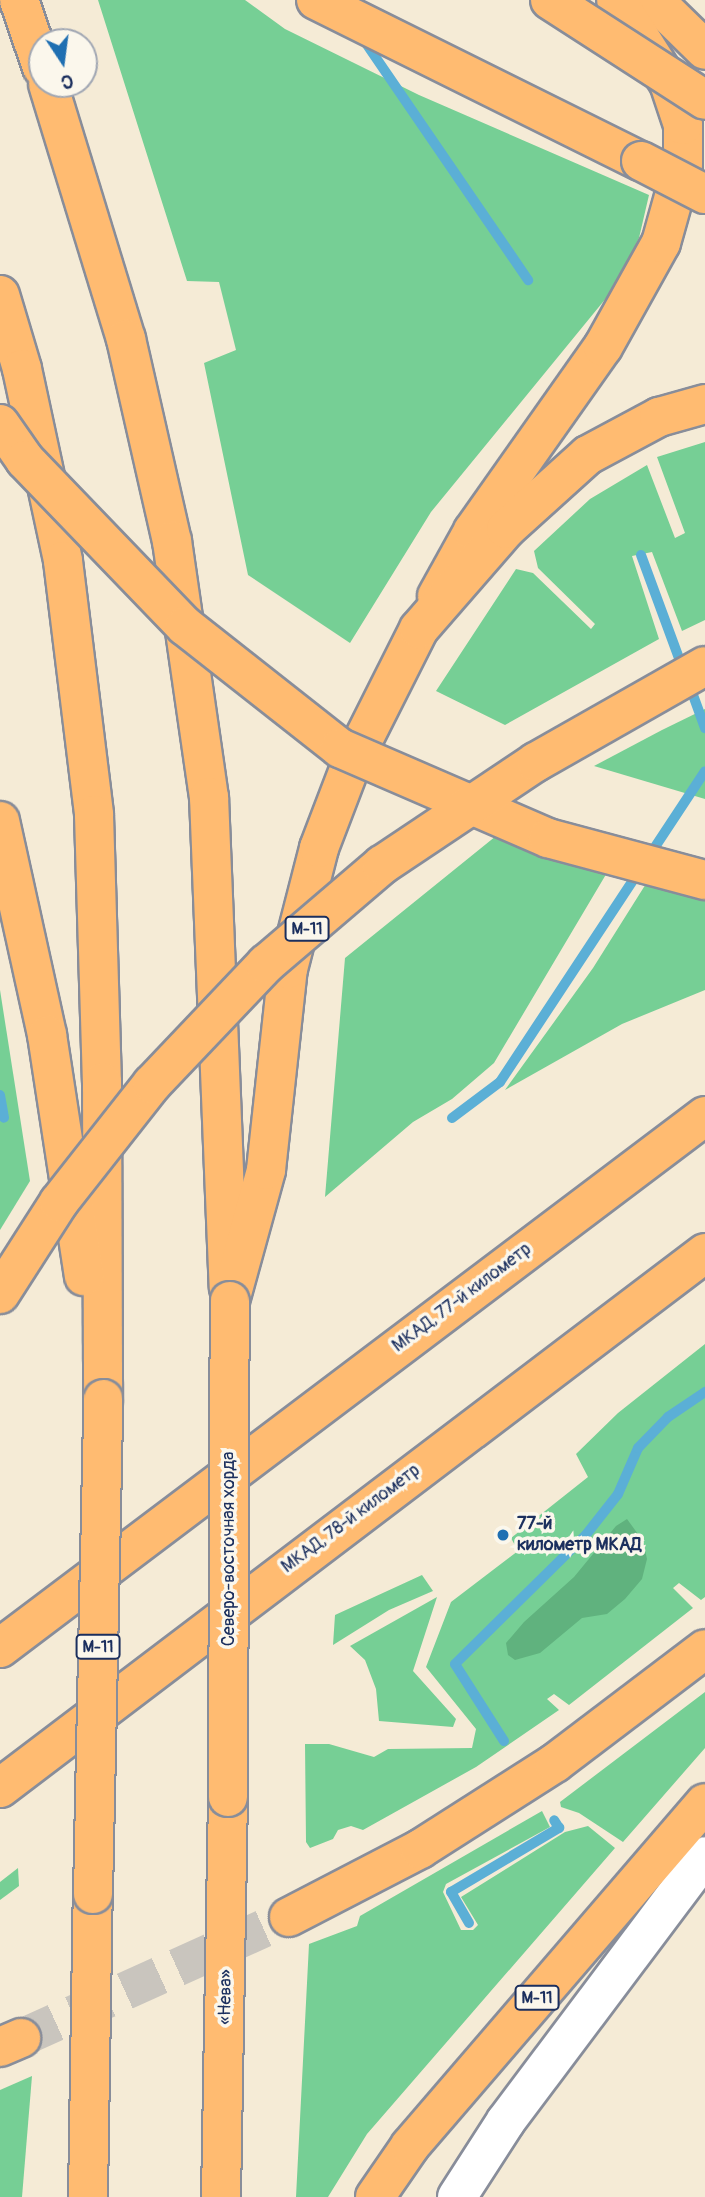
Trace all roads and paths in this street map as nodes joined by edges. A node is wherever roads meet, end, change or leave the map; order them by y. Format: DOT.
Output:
graph roads {
  1 [pos="316,0"];
  2 [pos="550,0"];
  3 [pos="617,0"];
  4 [pos="654,0"];
  5 [pos="21,5"];
  6 [pos="29,28"];
  7 [pos="705,50"];
  8 [pos="52,98"];
  9 [pos="705,100"];
  10 [pos="705,194"];
  11 [pos="0,295"];
  12 [pos="705,404"];
  13 [pos="0,424"];
  14 [pos="419,629"];
  15 [pos="705,666"];
  16 [pos="0,821"];
  17 [pos="705,880"];
  18 [pos="705,1093"];
  19 [pos="705,1116"];
  20 [pos="603,1193"];
  21 [pos="705,1253"];
  22 [pos="0,1293"];
  23 [pos="230,1301"];
  24 [pos="103,1399"];
  25 [pos="0,1648"];
  26 [pos="705,1648"];
  27 [pos="0,1788"];
  28 [pos="228,1797"];
  29 [pos="705,1803"];
  30 [pos="705,1856"];
  31 [pos="289,1917"];
  32 [pos="88,2197"];
  33 [pos="221,2197"];
  34 [pos="375,2197"];
  35 [pos="457,2197"];
  1 -- 10 [label="main road, bridge"];
  2 -- 9 [label="main road, bridge"];
  3 -- 14 [label="main road"];
  4 -- 7 [label="main road"];
  5 -- 6 [label="main road"];
  8 -- 23 [label="main road"];
  11 -- 24 [label="main road"];
  12 -- 14 [label="main road, М-11"];
  13 -- 17 [label="main road, bridge"];
  14 -- 23 [label="main road, М-11"];
  15 -- 22 [label="main road, М-11, bridge"];
  16 -- 24 [label="main road"];
  18 -- 20 [label="main road"];
  19 -- 20 [label="main road, МКАД, 77-й километр"];
  20 -- 25 [label="main road, МКАД, 77-й километр"];
  21 -- 27 [label="main road, МКАД, 78-й километр"];
  23 -- 28 [label="main road, Северо-восточная хорда / М-11, bridge"];
  24 -- 32 [label="main road, М-11, bridge"];
  26 -- 31 [label="main road"];
  28 -- 33 [label="main road, «Нева» / М-11"];
  29 -- 34 [label="main road, М-11"];
  30 -- 35 [label="street, М-11"];
}
